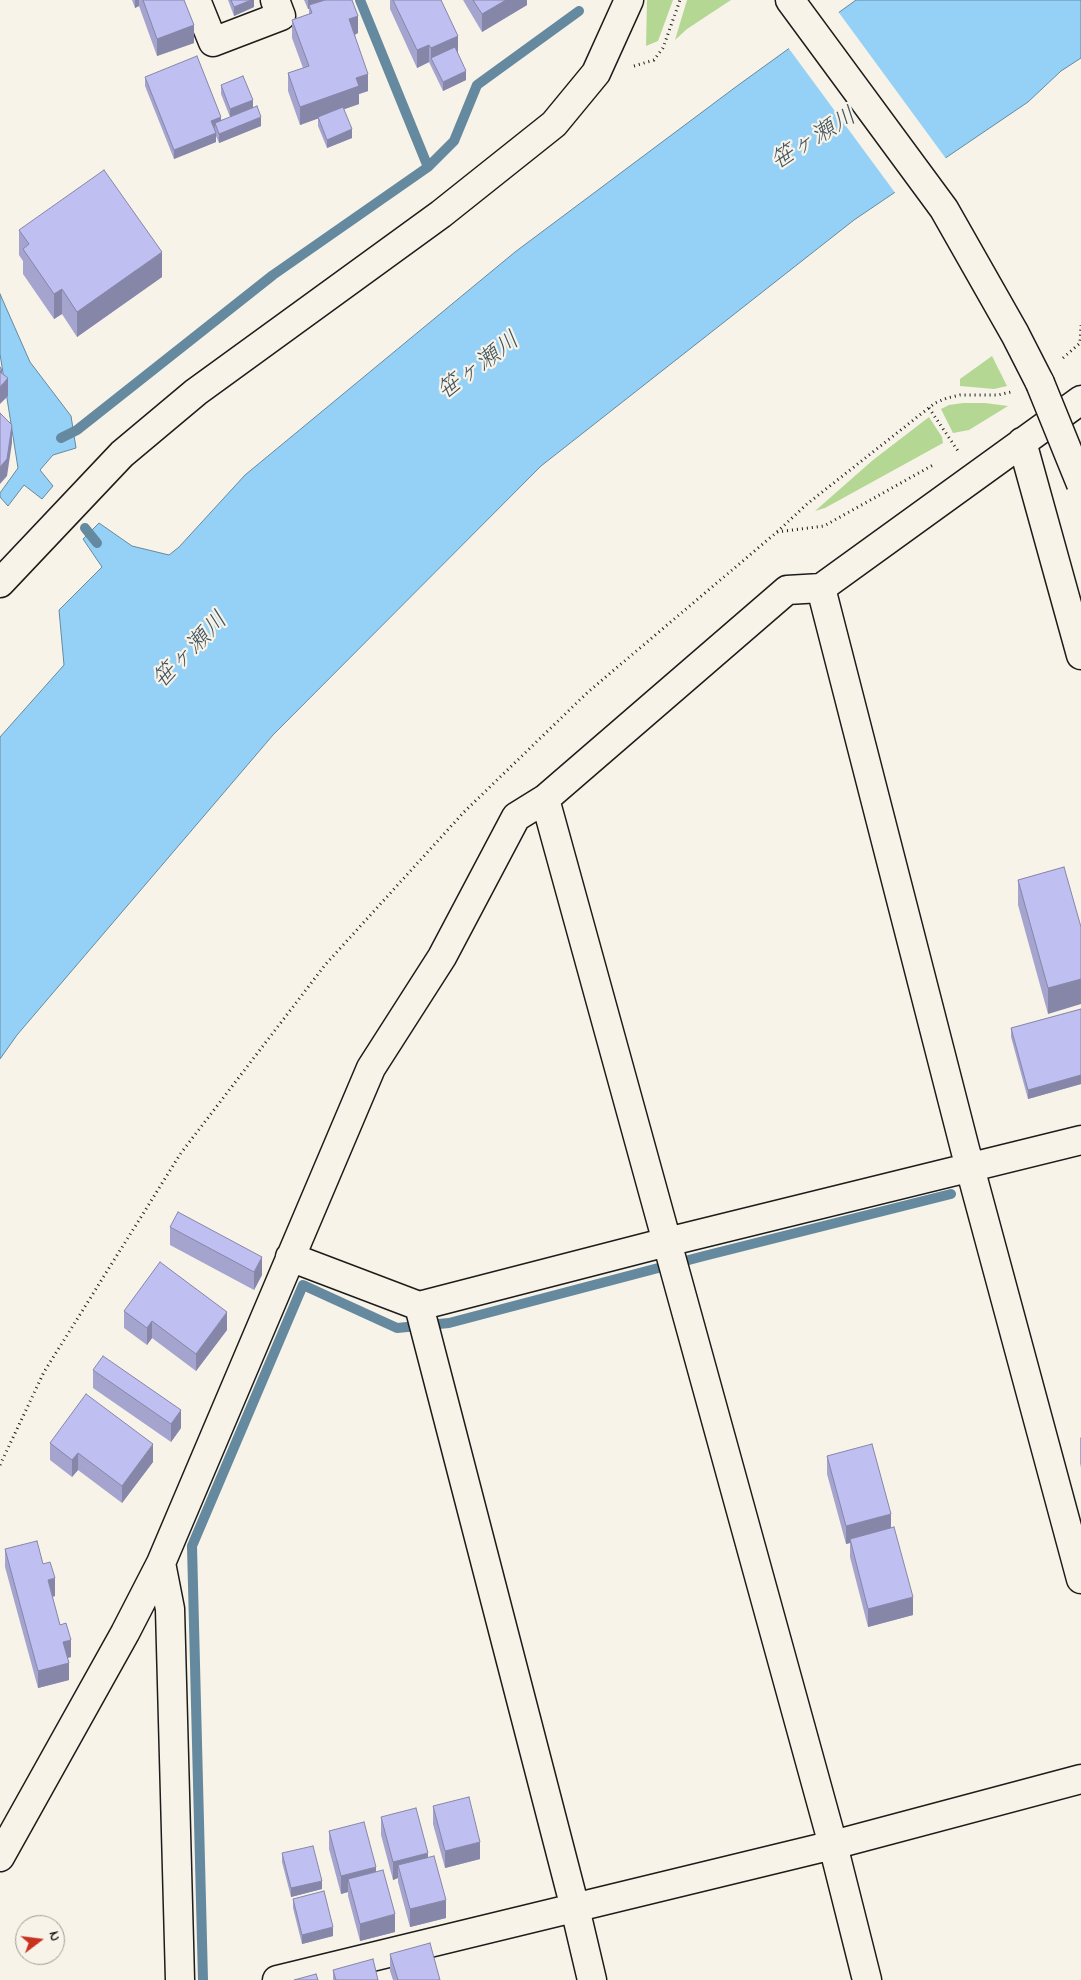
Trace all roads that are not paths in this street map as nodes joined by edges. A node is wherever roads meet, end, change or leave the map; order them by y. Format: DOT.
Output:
graph roads {
  1 [pos="196,0"];
  2 [pos="275,0"];
  3 [pos="629,0"];
  4 [pos="790,0"];
  5 [pos="1081,400"];
  6 [pos="1022,442"];
  7 [pos="1081,484"];
  8 [pos="0,583"];
  9 [pos="821,588"];
  10 [pos="1081,655"];
  11 [pos="545,799"];
  12 [pos="1081,1140"];
  13 [pos="969,1167"];
  14 [pos="671,1256"];
  15 [pos="290,1257"];
  16 [pos="422,1319"];
  17 [pos="161,1564"];
  18 [pos="1081,1579"];
  19 [pos="1081,1779"];
  20 [pos="833,1845"];
  21 [pos="0,1857"];
  22 [pos="575,1908"];
  23 [pos="180,1980"];
  24 [pos="277,1980"];
  25 [pos="592,1980"];
  26 [pos="867,1980"];
  1 -- 2 [label="street"];
  3 -- 8 [label="street"];
  4 -- 7 [label="street, bridge"];
  5 -- 6 [label="street"];
  6 -- 9 [label="street"];
  6 -- 10 [label="street"];
  9 -- 11 [label="street"];
  9 -- 13 [label="street"];
  11 -- 14 [label="street"];
  11 -- 15 [label="street"];
  12 -- 13 [label="street"];
  13 -- 14 [label="street"];
  13 -- 18 [label="street"];
  14 -- 16 [label="street"];
  14 -- 20 [label="street"];
  15 -- 16 [label="street"];
  15 -- 17 [label="street"];
  16 -- 22 [label="street"];
  17 -- 21 [label="street"];
  17 -- 23 [label="street"];
  19 -- 20 [label="street"];
  20 -- 22 [label="street"];
  20 -- 26 [label="street"];
  22 -- 24 [label="street"];
  22 -- 25 [label="street"];
}
